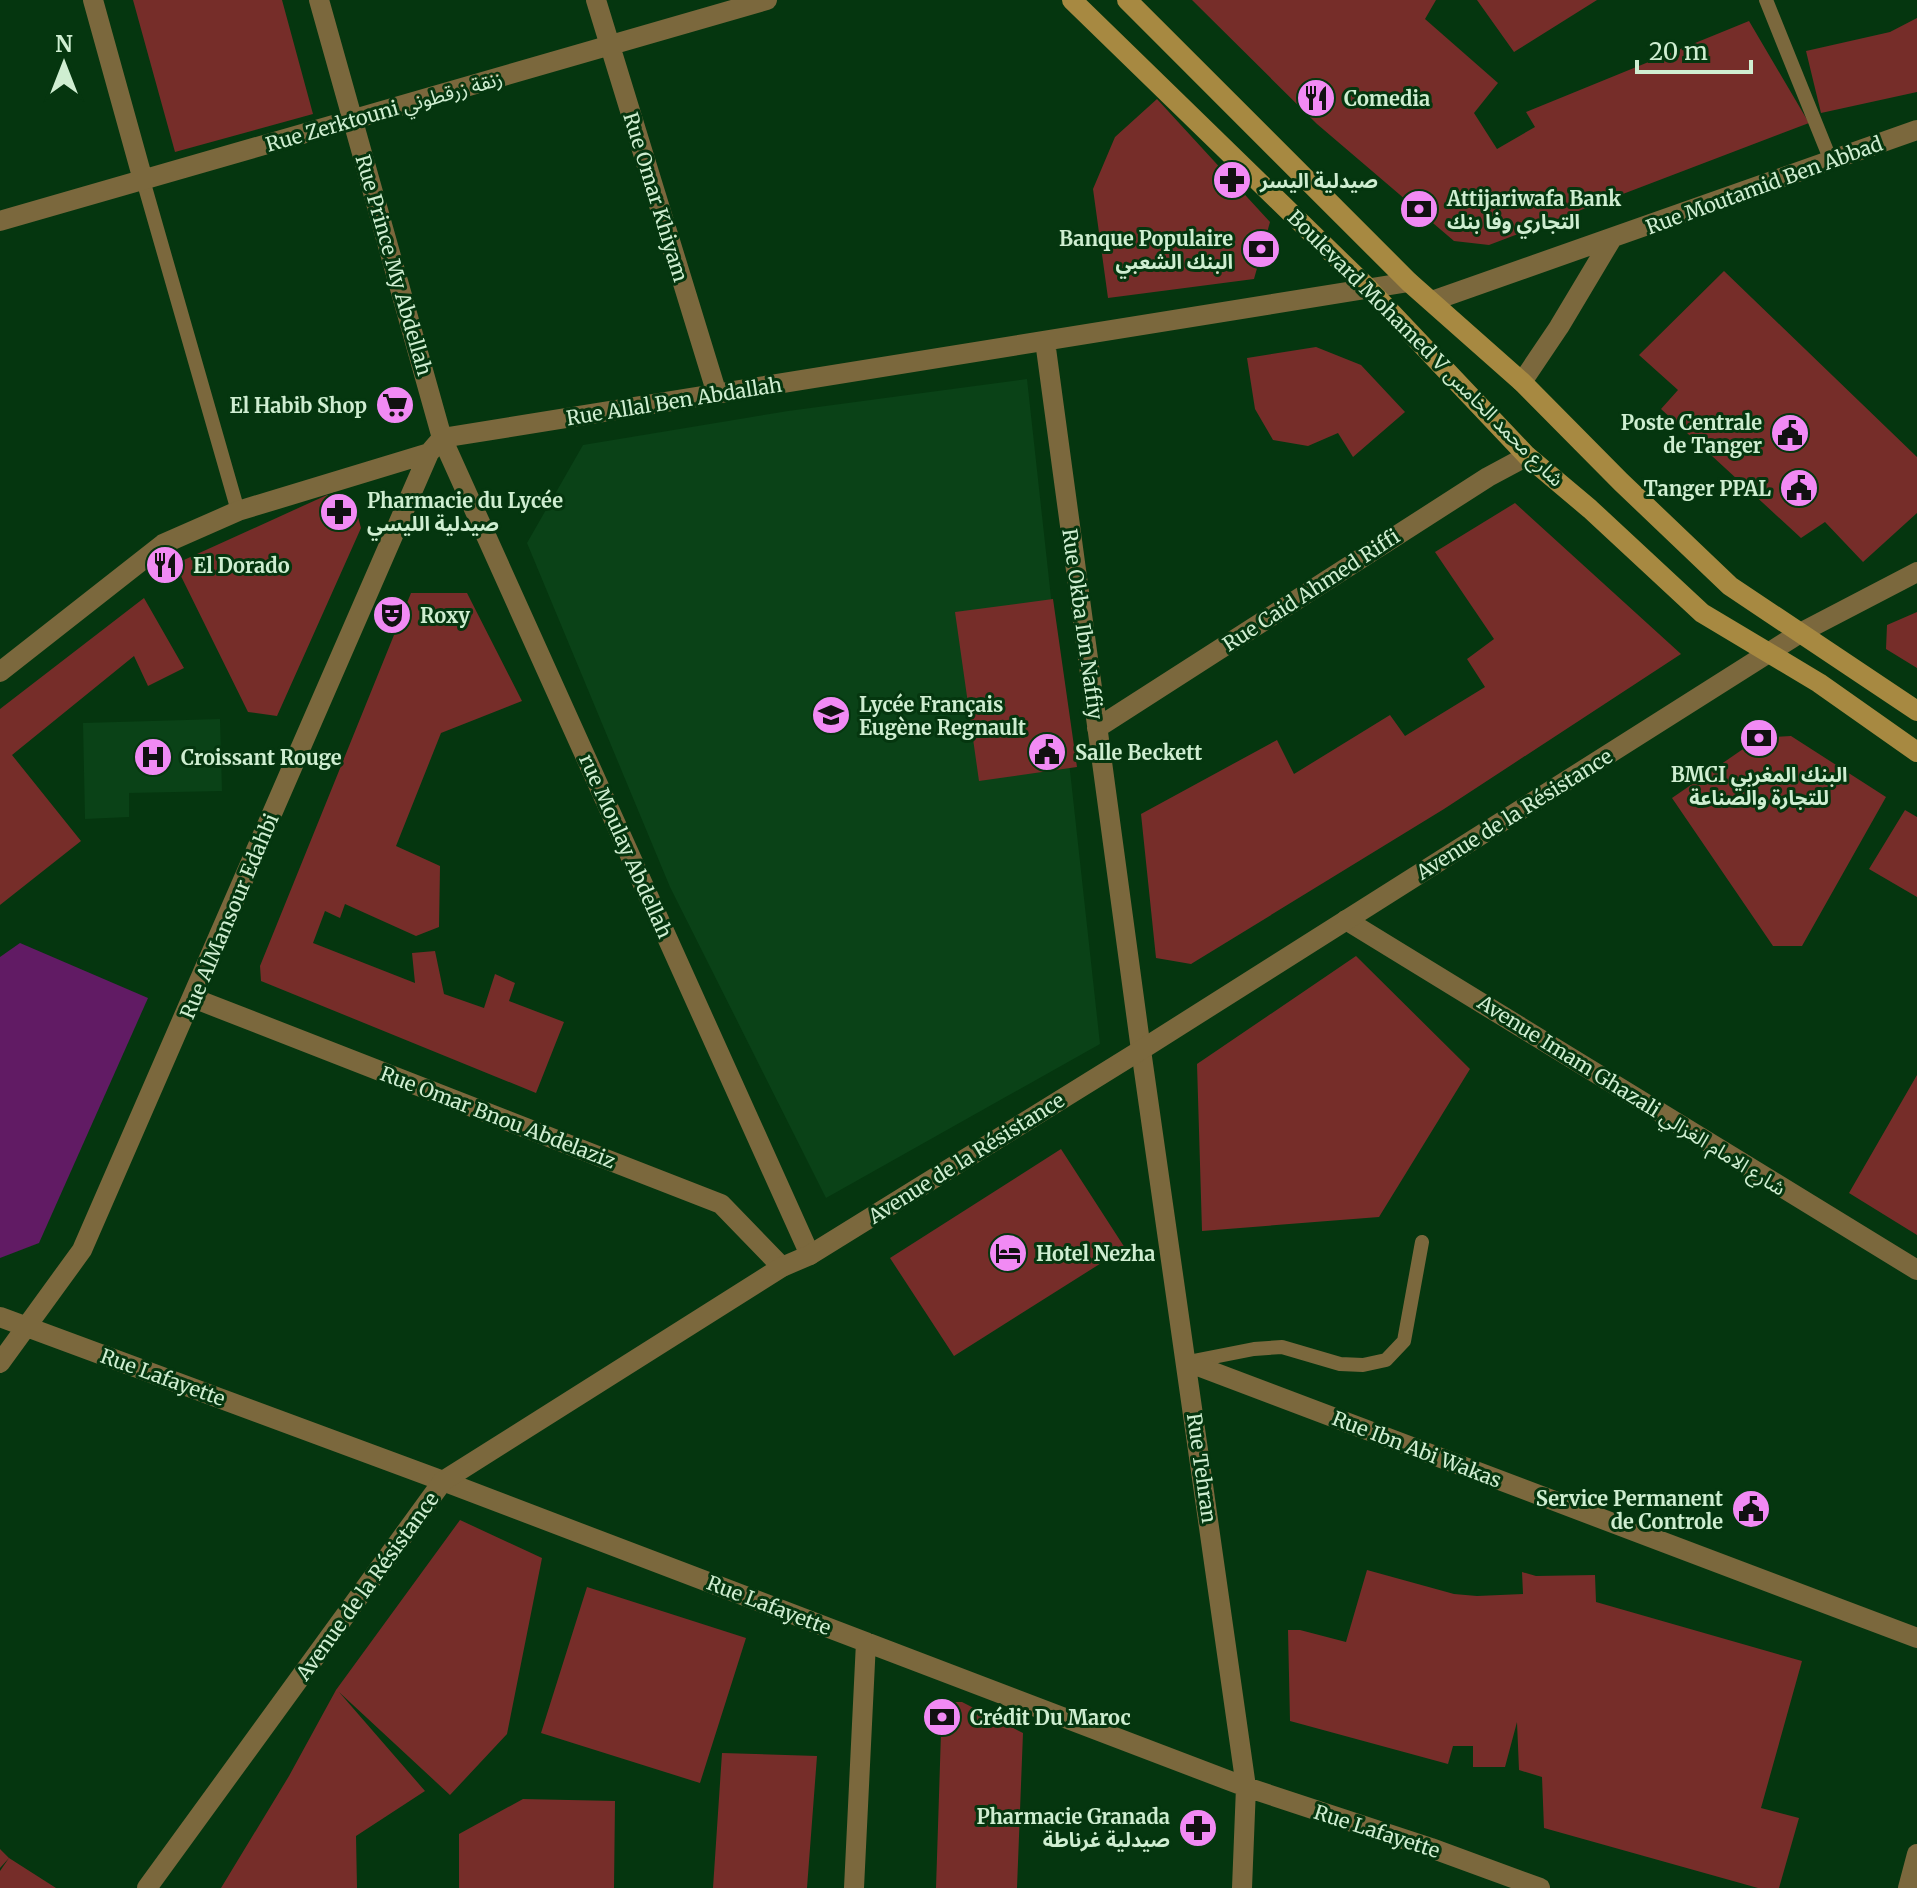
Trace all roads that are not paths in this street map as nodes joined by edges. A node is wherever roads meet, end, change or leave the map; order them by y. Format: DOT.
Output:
graph roads {
  1 [pos="93,0"];
  2 [pos="319,0"];
  3 [pos="596,0"];
  4 [pos="767,0"];
  5 [pos="1072,0"];
  6 [pos="1127,0"];
  7 [pos="1766,0"];
  8 [pos="610,45"];
  9 [pos="353,119"];
  10 [pos="1917,130"];
  11 [pos="1831,161"];
  12 [pos="143,180"];
  13 [pos="0,221"];
  14 [pos="1611,240"];
  15 [pos="1409,282"];
  16 [pos="1369,289"];
  17 [pos="1432,301"];
  18 [pos="1045,341"];
  19 [pos="1522,382"];
  20 [pos="717,394"];
  21 [pos="436,446"];
  22 [pos="1527,456"];
  23 [pos="238,511"];
  24 [pos="1917,572"];
  25 [pos="1800,633"];
  26 [pos="1770,652"];
  27 [pos="0,672"];
  28 [pos="1917,711"];
  29 [pos="1097,728"];
  30 [pos="1917,752"];
  31 [pos="1346,920"];
  32 [pos="193,998"];
  33 [pos="1141,1050"];
  34 [pos="1422,1242"];
  35 [pos="810,1255"];
  36 [pos="782,1267"];
  37 [pos="1917,1270"];
  38 [pos="0,1317"];
  39 [pos="28,1327"];
  40 [pos="1187,1362"];
  41 [pos="0,1363"];
  42 [pos="443,1481"];
  43 [pos="1917,1638"];
  44 [pos="866,1642"];
  45 [pos="1246,1787"];
  46 [pos="1917,1854"];
  47 [pos="147,1888"];
  48 [pos="854,1888"];
  49 [pos="1242,1888"];
  50 [pos="1540,1888"];
  51 [pos="1908,1888"];
  1 -- 12 [label="street"];
  2 -- 9 [label="street, Rue Prince My Abdellah"];
  3 -- 8 [label="street, Rue Omar Khiyam"];
  4 -- 8 [label="street, Rue Zerktouni زنقة زرقطوني"];
  5 -- 16 [label="main road, Boulevard Mohamed V شارع محمد الخامس"];
  6 -- 15 [label="main road, Boulevard Mohamed V شارع محمد الخامس"];
  7 -- 11 [label="lane"];
  8 -- 9 [label="street, Rue Zerktouni زنقة زرقطوني"];
  8 -- 20 [label="street, Rue Omar Khiyam"];
  9 -- 12 [label="street, Rue Zerktouni زنقة زرقطوني"];
  9 -- 21 [label="street, Rue Prince My Abdellah"];
  10 -- 11 [label="street, Rue Moutamid Ben Abbad"];
  11 -- 14 [label="street, Rue Moutamid Ben Abbad"];
  12 -- 13 [label="street, Rue Zerktouni زنقة زرقطوني"];
  12 -- 23 [label="lane"];
  14 -- 17 [label="street, Rue Moutamid Ben Abbad"];
  14 -- 19 [label="street"];
  15 -- 16 [label="street, Rue Allal Ben Abdallah"];
  15 -- 17 [label="main road, Boulevard Mohamed V شارع محمد الخامس"];
  16 -- 18 [label="street, Rue Allal Ben Abdallah"];
  16 -- 22 [label="main road, Boulevard Mohamed V شارع محمد الخامس"];
  17 -- 19 [label="main road, Boulevard Mohamed V شارع محمد الخامس"];
  18 -- 20 [label="street, Rue Allal Ben Abdallah"];
  18 -- 29 [label="street, Rue Okba Ibn Naffiy"];
  19 -- 25 [label="main road, Boulevard Mohamed V شارع محمد الخامس"];
  20 -- 21 [label="street, Rue Allal Ben Abdallah"];
  21 -- 23 [label="street, Rue Allal Ben Abdallah"];
  21 -- 32 [label="street, Rue AlMansour Edahbi"];
  21 -- 35 [label="street, rue Moulay Abdellah"];
  22 -- 26 [label="main road, Boulevard Mohamed V شارع محمد الخامس"];
  22 -- 29 [label="street, Rue Caid Ahmed Riffi"];
  23 -- 27 [label="street, Rue Allal Ben Abdallah"];
  24 -- 25 [label="street, Avenue de la Résistance"];
  25 -- 26 [label="street, Avenue de la Résistance"];
  25 -- 28 [label="main road, Boulevard Mohamed V شارع محمد الخامس"];
  26 -- 30 [label="main road, Boulevard Mohamed V شارع محمد الخامس"];
  26 -- 31 [label="street, Avenue de la Résistance"];
  29 -- 33 [label="street, Rue Okba Ibn Naffiy"];
  31 -- 33 [label="street, Avenue de la Résistance"];
  31 -- 37 [label="street, Avenue Imam Ghazali شارع الامام الغزالي"];
  32 -- 36 [label="street, Rue Omar Bnou Abdelaziz"];
  32 -- 39 [label="street, Rue AlMansour Edahbi"];
  33 -- 35 [label="street, Avenue de la Résistance"];
  33 -- 40 [label="street, Rue Tehran"];
  34 -- 40 [label="lane"];
  35 -- 36 [label="street, Avenue de la Résistance"];
  36 -- 42 [label="street, Avenue de la Résistance"];
  38 -- 39 [label="street, Rue Lafayette"];
  39 -- 41 [label="street, Rue AlMansour Edahbi"];
  39 -- 42 [label="street, Rue Lafayette"];
  40 -- 43 [label="street, Rue Ibn Abi Wakas"];
  40 -- 45 [label="street, Rue Tehran"];
  42 -- 44 [label="street, Rue Lafayette"];
  42 -- 47 [label="street, Avenue de la Résistance"];
  44 -- 45 [label="street, Rue Lafayette"];
  44 -- 48 [label="street"];
  45 -- 49 [label="street, Rue Tehran"];
  45 -- 50 [label="street, Rue Lafayette"];
  46 -- 51 [label="street"];
}
